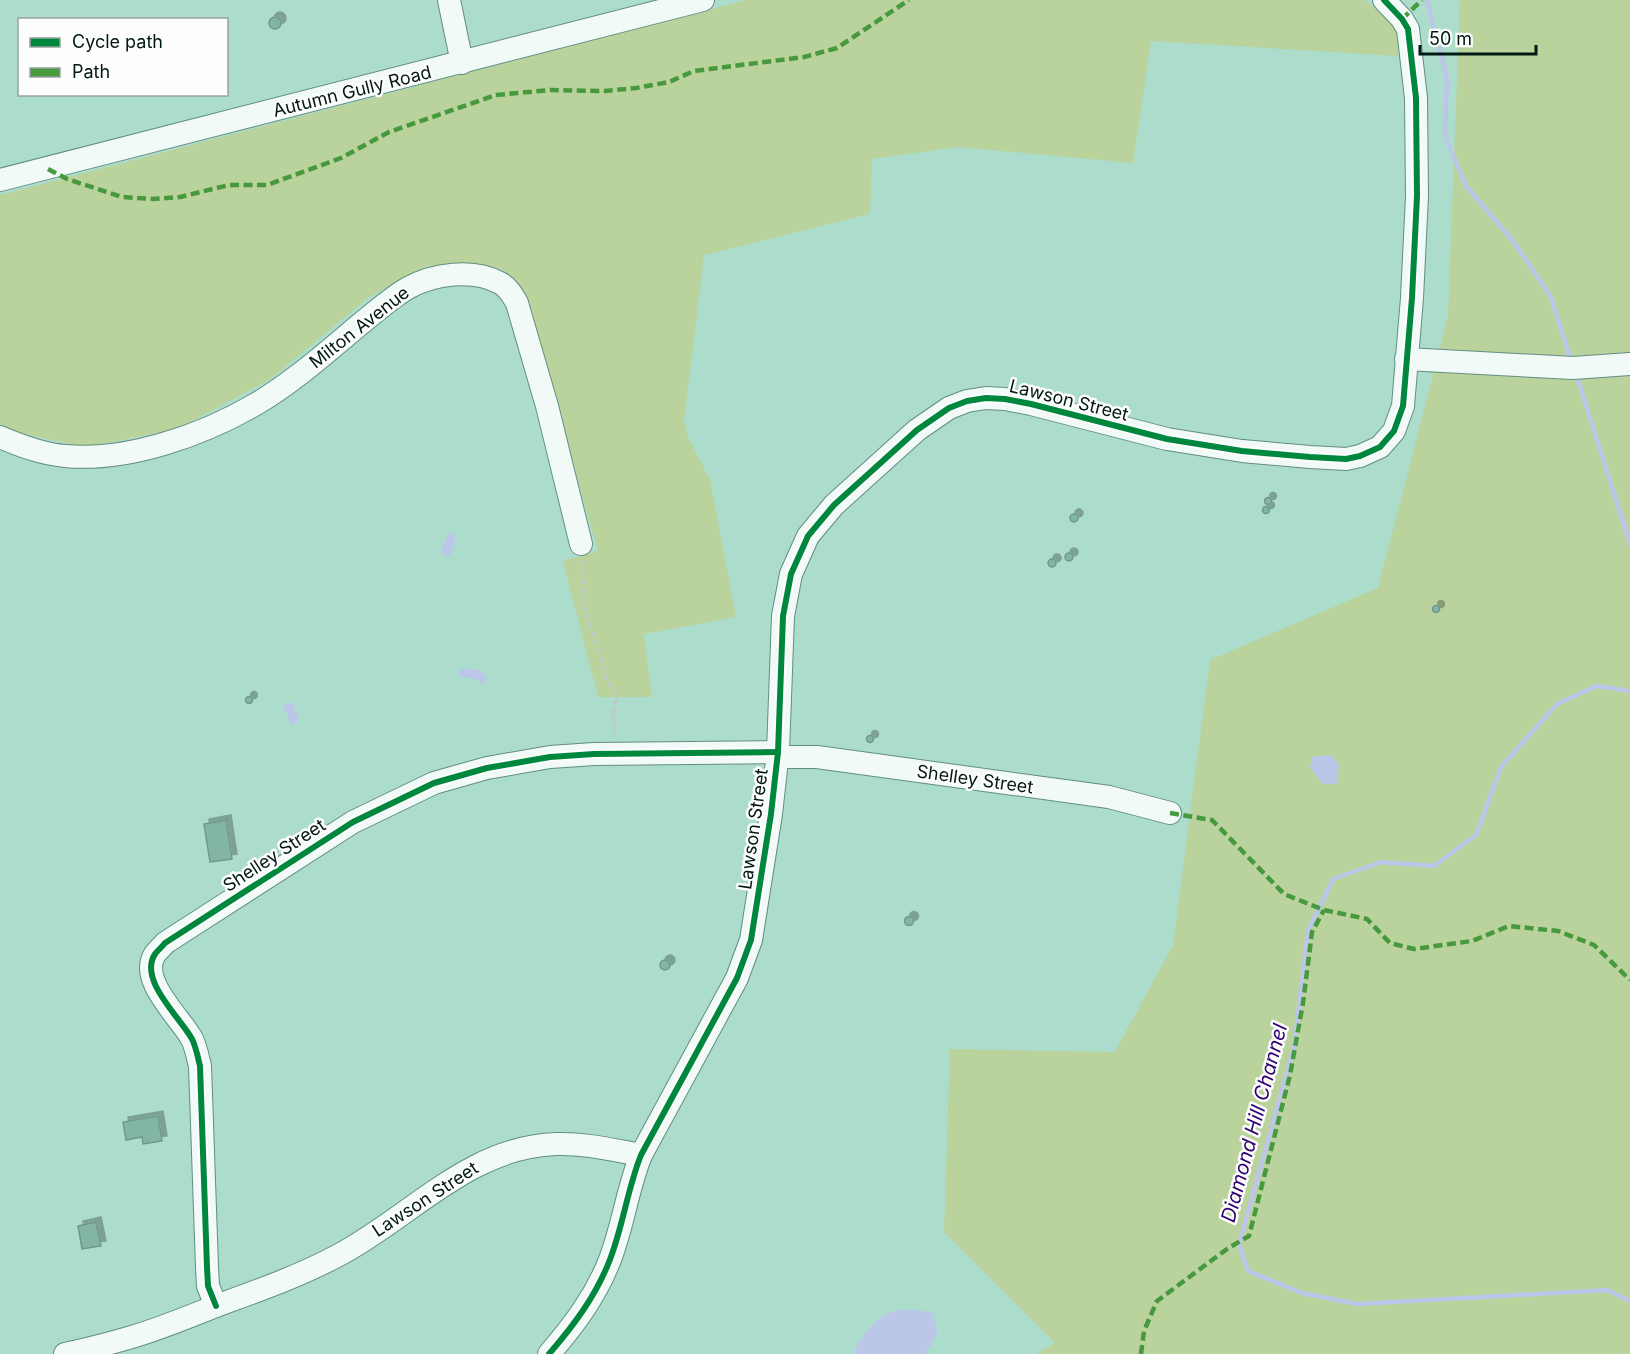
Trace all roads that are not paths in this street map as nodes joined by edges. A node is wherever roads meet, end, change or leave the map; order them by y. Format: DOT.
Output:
graph roads {
  1 [pos="450,0"];
  2 [pos="703,0"];
  3 [pos="1384,0"];
  4 [pos="462,63"];
  5 [pos="0,180"];
  6 [pos="1406,359"];
  7 [pos="1630,364"];
  8 [pos="0,437"];
  9 [pos="581,544"];
  10 [pos="778,754"];
  11 [pos="1170,813"];
  12 [pos="641,1155"];
  13 [pos="216,1306"];
  14 [pos="65,1354"];
  15 [pos="549,1354"];
  1 -- 4 [label="street"];
  2 -- 4 [label="street, Autumn Gully Road"];
  3 -- 6 [label="street, Lawson Street"];
  4 -- 5 [label="street, Autumn Gully Road"];
  6 -- 7 [label="street"];
  6 -- 10 [label="street, Lawson Street"];
  8 -- 9 [label="street, Milton Avenue"];
  10 -- 11 [label="street, Shelley Street"];
  10 -- 12 [label="street, Lawson Street"];
  10 -- 13 [label="street, Shelley Street"];
  12 -- 13 [label="street, Lawson Street"];
  12 -- 15 [label="street"];
  13 -- 14 [label="street, Lawson Street"];
}
